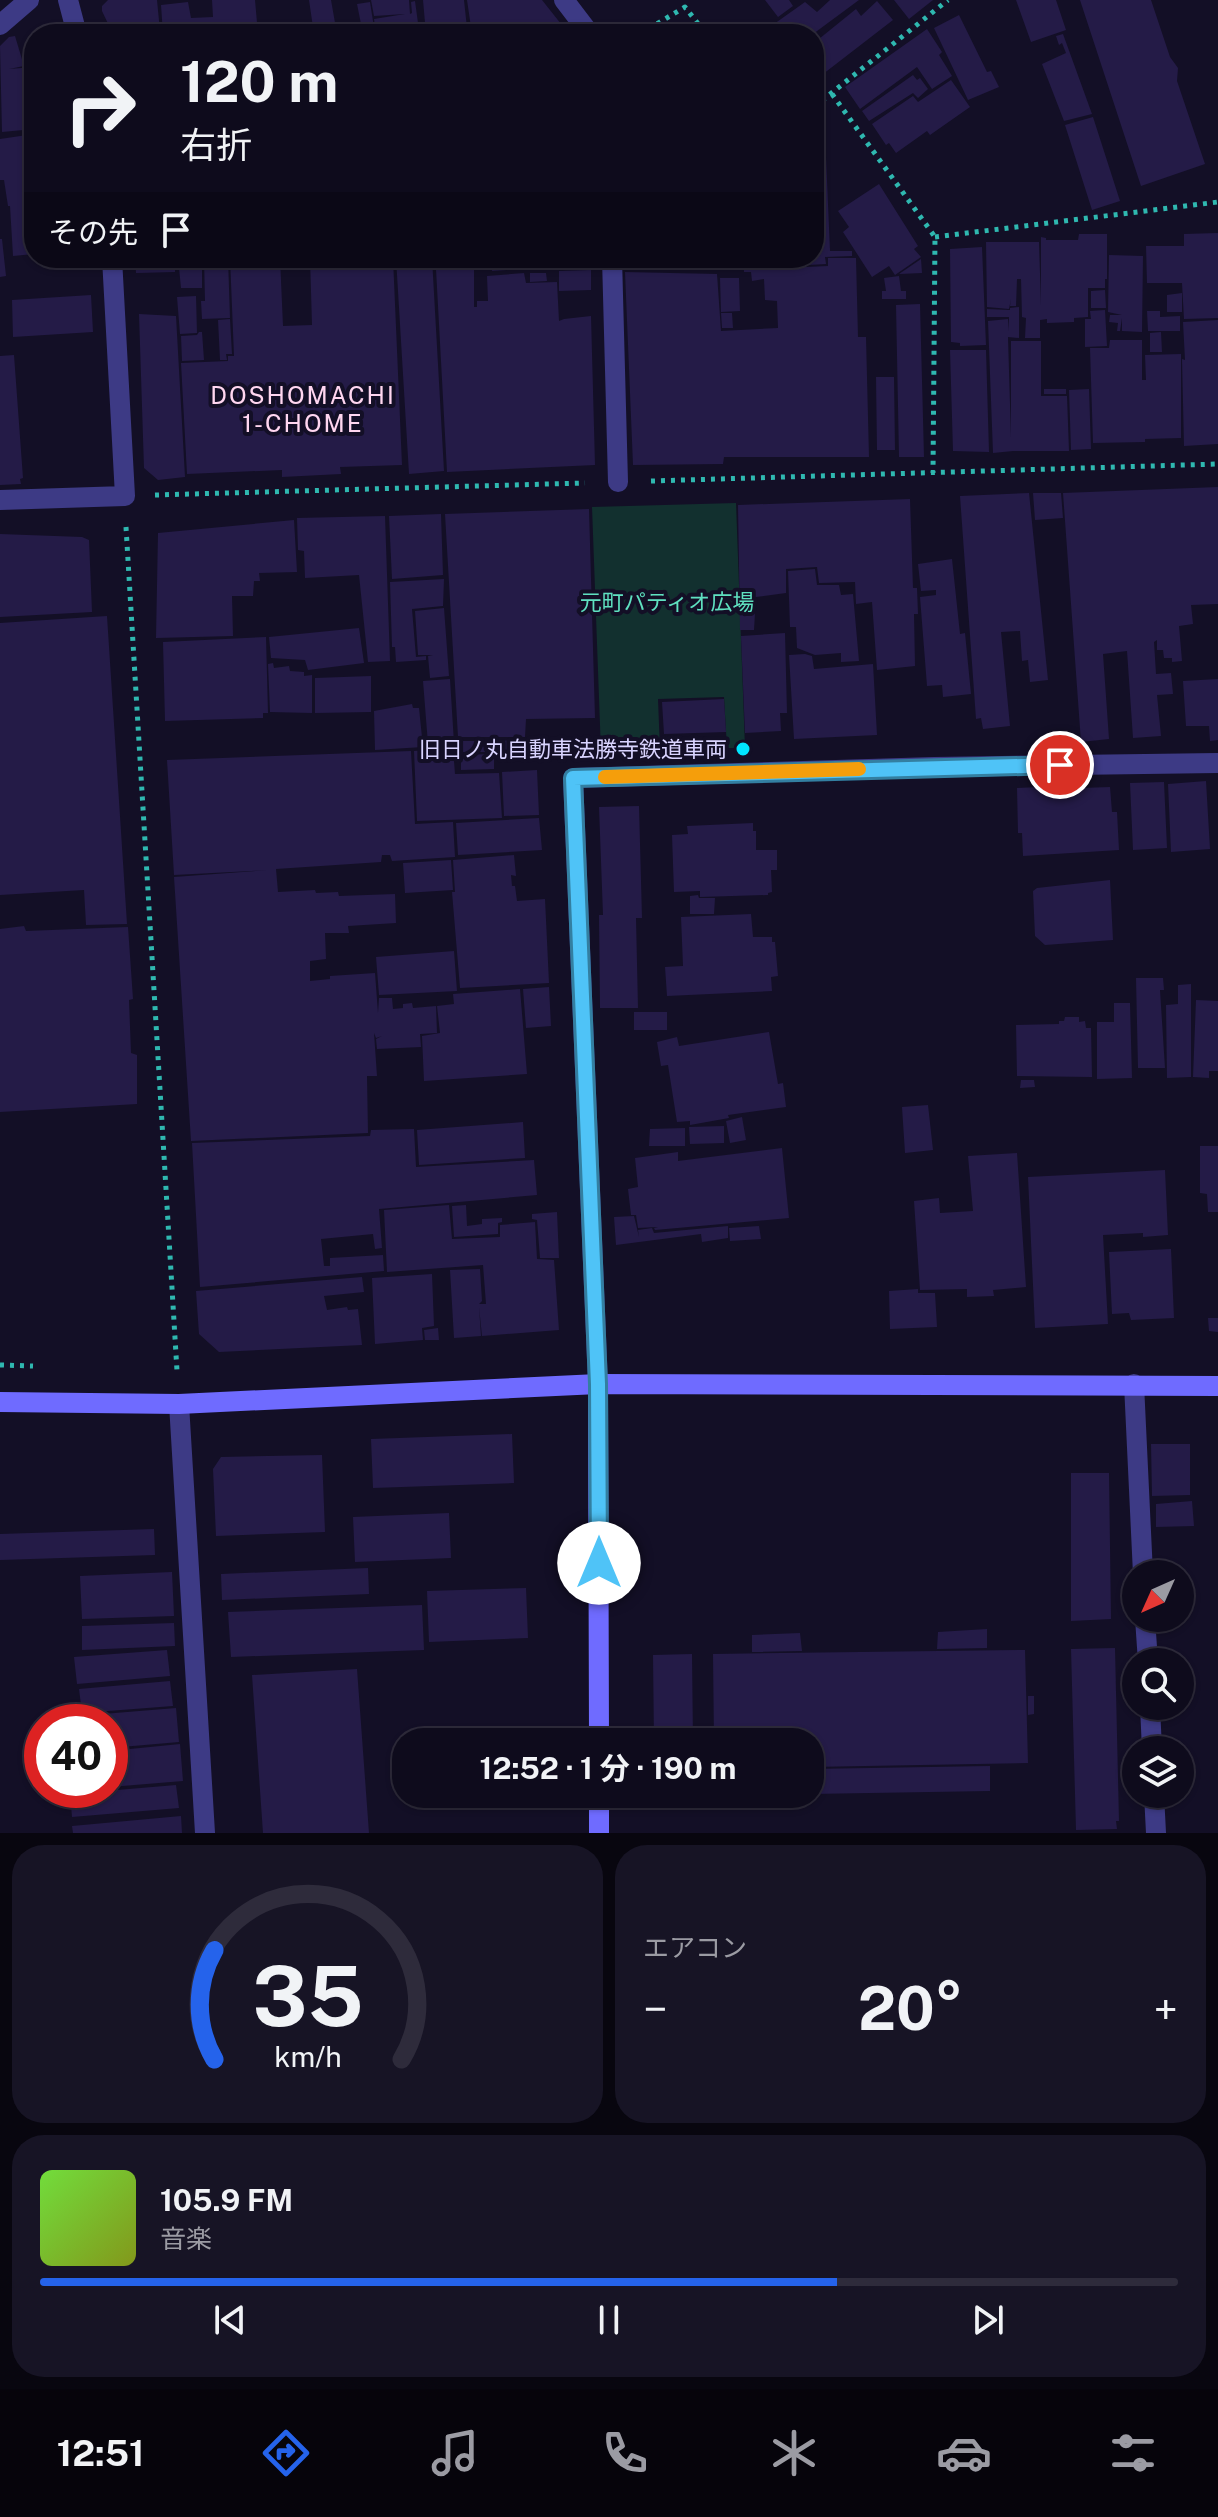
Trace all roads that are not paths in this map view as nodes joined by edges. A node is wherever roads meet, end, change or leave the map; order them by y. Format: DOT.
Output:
graph roads {
  1 [pos="29,0"];
  2 [pos="68,0"];
  3 [pos="564,0"];
  4 [pos="74,24"];
  5 [pos="582,24"];
  6 [pos="0,25"];
  7 [pos="113,268"];
  8 [pos="612,268"];
  9 [pos="618,482"];
  10 [pos="0,500"];
  11 [pos="1218,763"];
  12 [pos="598,1384"];
  13 [pos="1134,1384"];
  14 [pos="1218,1386"];
  15 [pos="0,1402"];
  16 [pos="179,1404"];
  17 [pos="1142,1560"];
  18 [pos="599,1728"];
  19 [pos="599,1808"];
  20 [pos="1155,1808"];
  21 [pos="205,1833"];
  22 [pos="599,1833"];
  23 [pos="1156,1833"];
  1 -- 6 [label="street"];
  2 -- 4 [label="street"];
  3 -- 5 [label="street"];
  7 -- 10 [label="street"];
  8 -- 9 [label="street"];
  11 -- 12 [label="street"];
  12 -- 13 [label="street"];
  12 -- 16 [label="street"];
  12 -- 18 [label="street"];
  13 -- 14 [label="street"];
  13 -- 17 [label="street"];
  15 -- 16 [label="street"];
  16 -- 21 [label="street"];
  19 -- 22 [label="street"];
  20 -- 23 [label="street"];
}
